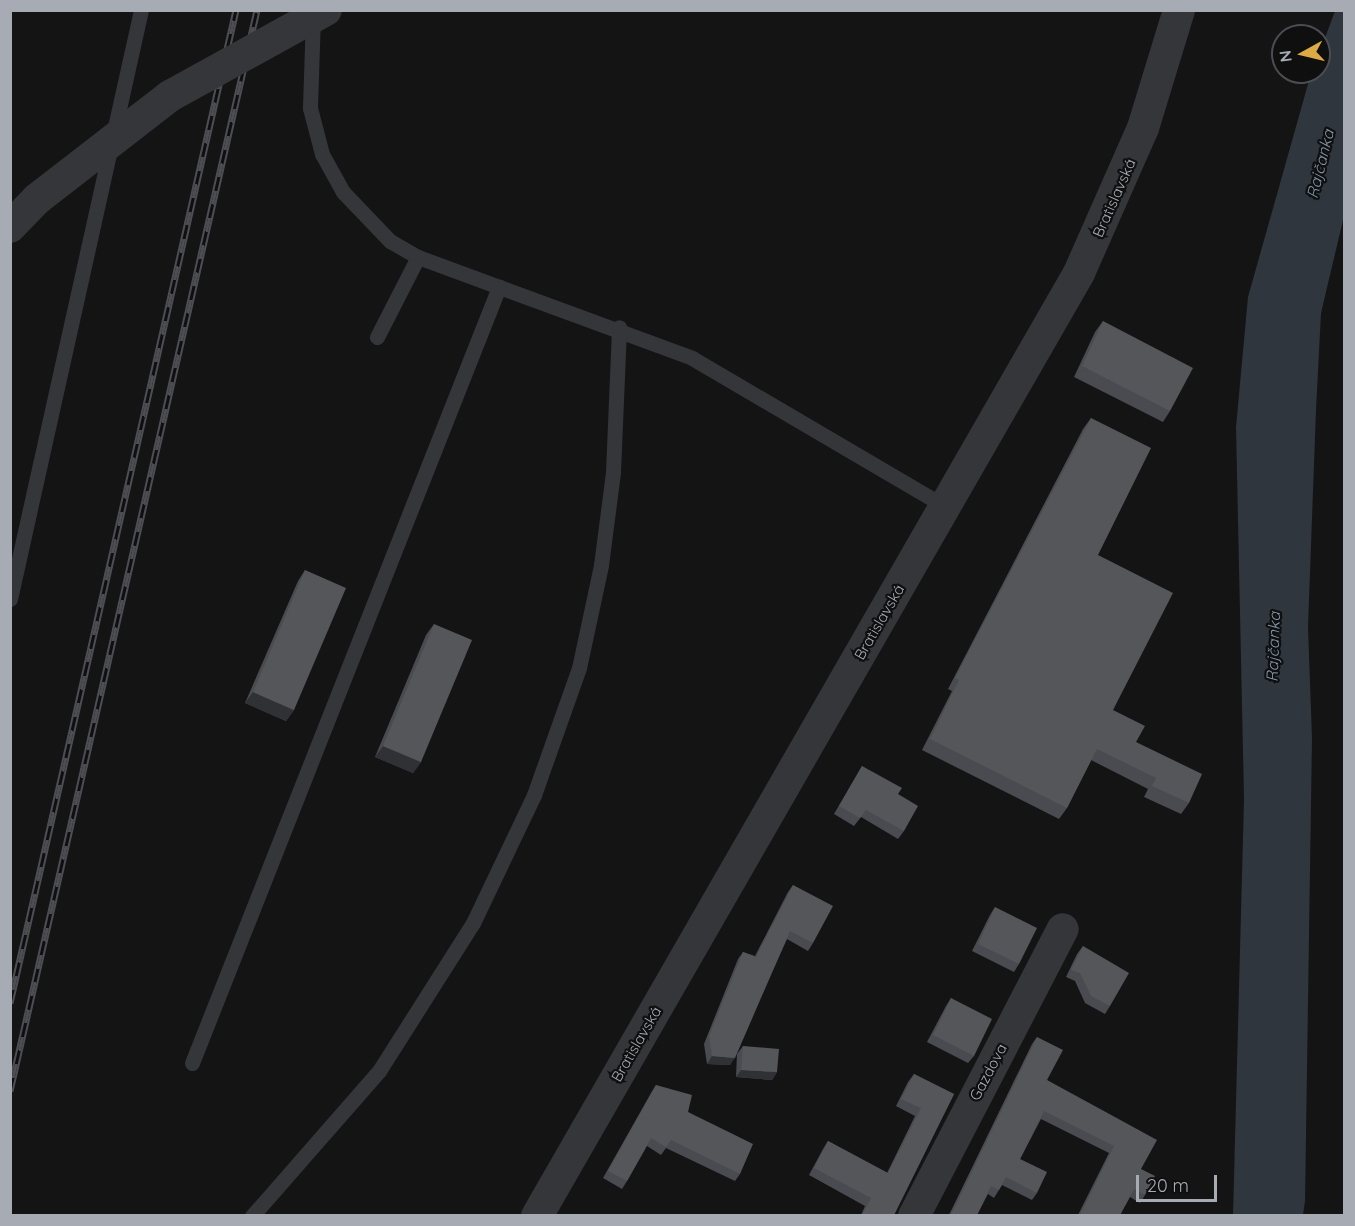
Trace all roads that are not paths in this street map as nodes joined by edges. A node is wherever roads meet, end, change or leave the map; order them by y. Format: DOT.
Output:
graph roads {
  1 [pos="141,10"];
  2 [pos="314,10"];
  3 [pos="326,10"];
  4 [pos="1179,10"];
  5 [pos="10,227"];
  6 [pos="418,257"];
  7 [pos="499,287"];
  8 [pos="620,327"];
  9 [pos="377,337"];
  10 [pos="946,507"];
  11 [pos="10,599"];
  12 [pos="1063,929"];
  13 [pos="192,1063"];
  14 [pos="252,1215"];
  15 [pos="537,1215"];
  16 [pos="914,1215"];
  1 -- 11 [label="lane"];
  2 -- 6 [label="lane"];
  3 -- 5 [label="street, bridge"];
  4 -- 10 [label="street, Bratislavská"];
  6 -- 7 [label="lane"];
  6 -- 9 [label="lane"];
  7 -- 8 [label="lane"];
  7 -- 13 [label="lane"];
  8 -- 10 [label="lane"];
  8 -- 14 [label="lane"];
  10 -- 15 [label="street, Bratislavská"];
  12 -- 16 [label="street, Gazdova"];
}
